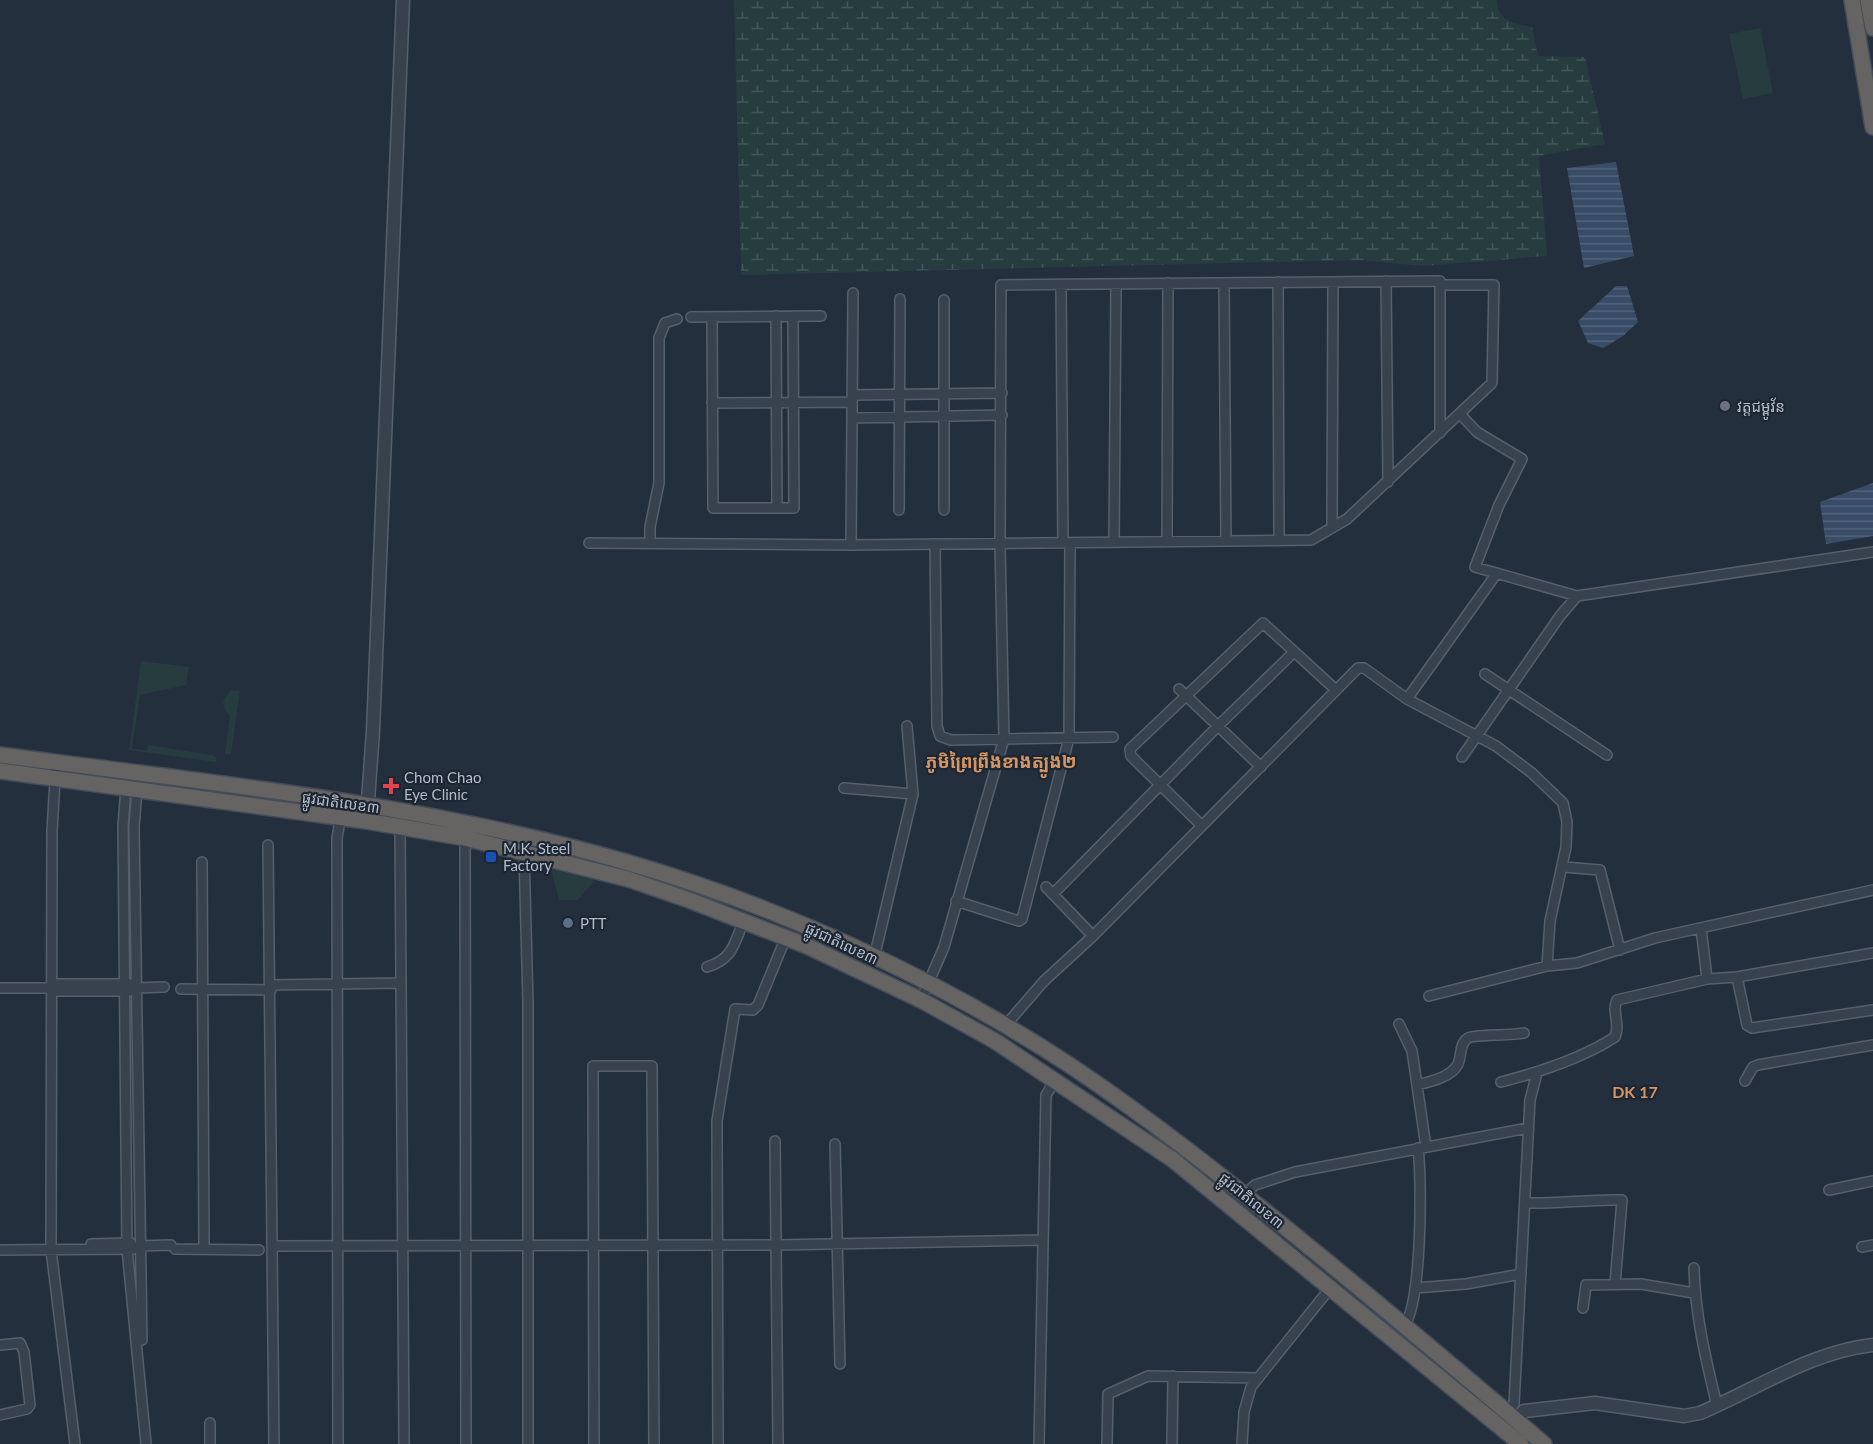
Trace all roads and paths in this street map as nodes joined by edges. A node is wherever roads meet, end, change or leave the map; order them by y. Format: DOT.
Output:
graph roads {
  1 [pos="403,0"];
  2 [pos="1852,0"];
  3 [pos="1868,0"];
  4 [pos="1873,28"];
  5 [pos="1873,127"];
  6 [pos="1386,281"];
  7 [pos="1278,282"];
  8 [pos="1333,282"];
  9 [pos="1168,283"];
  10 [pos="1224,283"];
  11 [pos="1116,284"];
  12 [pos="1061,285"];
  13 [pos="1440,285"];
  14 [pos="853,293"];
  15 [pos="900,299"];
  16 [pos="944,300"];
  17 [pos="776,316"];
  18 [pos="793,316"];
  19 [pos="822,316"];
  20 [pos="691,317"];
  21 [pos="712,317"];
  22 [pos="677,319"];
  23 [pos="1002,393"];
  24 [pos="899,394"];
  25 [pos="944,394"];
  26 [pos="852,398"];
  27 [pos="793,402"];
  28 [pos="712,403"];
  29 [pos="776,403"];
  30 [pos="1460,414"];
  31 [pos="1002,415"];
  32 [pos="944,416"];
  33 [pos="899,417"];
  34 [pos="852,418"];
  35 [pos="1440,433"];
  36 [pos="1388,482"];
  37 [pos="777,508"];
  38 [pos="899,510"];
  39 [pos="944,510"];
  40 [pos="1332,528"];
  41 [pos="1279,540"];
  42 [pos="1226,541"];
  43 [pos="1114,542"];
  44 [pos="1167,542"];
  45 [pos="589,543"];
  46 [pos="650,543"];
  47 [pos="1066,543"];
  48 [pos="936,544"];
  49 [pos="1000,544"];
  50 [pos="851,546"];
  51 [pos="1873,552"];
  52 [pos="1497,573"];
  53 [pos="1577,596"];
  54 [pos="1294,652"];
  55 [pos="1485,674"];
  56 [pos="1179,688"];
  57 [pos="1509,689"];
  58 [pos="1336,690"];
  59 [pos="1188,695"];
  60 [pos="1407,699"];
  61 [pos="1219,724"];
  62 [pos="908,726"];
  63 [pos="1478,735"];
  64 [pos="1113,737"];
  65 [pos="1069,738"];
  66 [pos="1004,739"];
  67 [pos="1607,754"];
  68 [pos="0,755"];
  69 [pos="1462,757"];
  70 [pos="1261,767"];
  71 [pos="55,770"];
  72 [pos="0,771"];
  73 [pos="1161,786"];
  74 [pos="131,788"];
  75 [pos="844,788"];
  76 [pos="913,794"];
  77 [pos="368,806"];
  78 [pos="342,810"];
  79 [pos="366,821"];
  80 [pos="400,826"];
  81 [pos="1202,826"];
  82 [pos="465,838"];
  83 [pos="268,844"];
  84 [pos="525,852"];
  85 [pos="202,862"];
  86 [pos="1564,867"];
  87 [pos="1873,890"];
  88 [pos="956,901"];
  89 [pos="744,920"];
  90 [pos="1701,928"];
  91 [pos="1093,936"];
  92 [pos="786,937"];
  93 [pos="1620,950"];
  94 [pos="1873,953"];
  95 [pos="874,958"];
  96 [pos="1547,966"];
  97 [pos="706,967"];
  98 [pos="1737,977"];
  99 [pos="1707,979"];
  100 [pos="400,983"];
  101 [pos="336,984"];
  102 [pos="928,984"];
  103 [pos="125,987"];
  104 [pos="136,987"];
  105 [pos="164,987"];
  106 [pos="0,988"];
  107 [pos="51,988"];
  108 [pos="271,988"];
  109 [pos="181,989"];
  110 [pos="202,990"];
  111 [pos="1429,996"];
  112 [pos="921,1000"];
  113 [pos="1873,1010"];
  114 [pos="1400,1024"];
  115 [pos="1005,1026"];
  116 [pos="1524,1033"];
  117 [pos="1873,1045"];
  118 [pos="1537,1073"];
  119 [pos="1056,1079"];
  120 [pos="1745,1081"];
  121 [pos="1501,1082"];
  122 [pos="1417,1085"];
  123 [pos="1528,1128"];
  124 [pos="775,1141"];
  125 [pos="835,1144"];
  126 [pos="1422,1148"];
  127 [pos="1873,1181"];
  128 [pos="1828,1190"];
  129 [pos="1245,1194"];
  130 [pos="1525,1203"];
  131 [pos="1042,1240"];
  132 [pos="838,1244"];
  133 [pos="337,1245"];
  134 [pos="403,1245"];
  135 [pos="465,1245"];
  136 [pos="529,1245"];
  137 [pos="653,1245"];
  138 [pos="715,1245"];
  139 [pos="776,1245"];
  140 [pos="1873,1245"];
  141 [pos="127,1246"];
  142 [pos="139,1246"];
  143 [pos="273,1246"];
  144 [pos="593,1246"];
  145 [pos="51,1247"];
  146 [pos="1862,1247"];
  147 [pos="204,1249"];
  148 [pos="0,1250"];
  149 [pos="259,1250"];
  150 [pos="1694,1268"];
  151 [pos="1521,1274"];
  152 [pos="1615,1284"];
  153 [pos="1331,1287"];
  154 [pos="1415,1288"];
  155 [pos="1694,1293"];
  156 [pos="1583,1308"];
  157 [pos="1404,1326"];
  158 [pos="0,1345"];
  159 [pos="1873,1345"];
  160 [pos="840,1364"];
  161 [pos="1173,1376"];
  162 [pos="1257,1378"];
  163 [pos="1717,1406"];
  164 [pos="1515,1412"];
  165 [pos="0,1415"];
  166 [pos="144,1418"];
  167 [pos="210,1423"];
  168 [pos="75,1444"];
  169 [pos="146,1444"];
  170 [pos="210,1444"];
  171 [pos="274,1444"];
  172 [pos="338,1444"];
  173 [pos="404,1444"];
  174 [pos="466,1444"];
  175 [pos="528,1444"];
  176 [pos="594,1444"];
  177 [pos="654,1444"];
  178 [pos="718,1444"];
  179 [pos="778,1444"];
  180 [pos="1039,1444"];
  181 [pos="1107,1444"];
  182 [pos="1172,1444"];
  183 [pos="1242,1444"];
  184 [pos="1521,1444"];
  185 [pos="1544,1444"];
  1 -- 77 [label="street"];
  2 -- 5 [label="highway"];
  3 -- 4 [label="highway"];
  6 -- 8 [label="street"];
  6 -- 13 [label="street"];
  6 -- 36 [label="street"];
  7 -- 8 [label="street"];
  7 -- 10 [label="street"];
  7 -- 41 [label="street"];
  8 -- 40 [label="street"];
  9 -- 10 [label="street"];
  9 -- 11 [label="street"];
  9 -- 44 [label="street"];
  10 -- 42 [label="street"];
  11 -- 12 [label="street"];
  11 -- 43 [label="street"];
  12 -- 23 [label="street"];
  12 -- 47 [label="street"];
  13 -- 30 [label="street"];
  13 -- 35 [label="street"];
  14 -- 26 [label="street"];
  15 -- 24 [label="street"];
  16 -- 25 [label="street"];
  17 -- 18 [label="street"];
  17 -- 21 [label="street"];
  17 -- 29 [label="street"];
  18 -- 19 [label="street"];
  18 -- 27 [label="street"];
  20 -- 21 [label="street"];
  21 -- 28 [label="street"];
  22 -- 46 [label="street"];
  23 -- 25 [label="street"];
  23 -- 31 [label="street"];
  24 -- 25 [label="street"];
  24 -- 26 [label="street"];
  24 -- 33 [label="street"];
  25 -- 32 [label="street"];
  26 -- 27 [label="street"];
  26 -- 34 [label="street"];
  27 -- 29 [label="street"];
  27 -- 37 [label="street"];
  28 -- 29 [label="street"];
  28 -- 37 [label="street"];
  29 -- 37 [label="street"];
  30 -- 35 [label="street"];
  30 -- 52 [label="street"];
  31 -- 32 [label="street"];
  31 -- 49 [label="street"];
  32 -- 33 [label="street"];
  32 -- 39 [label="street"];
  33 -- 34 [label="street"];
  33 -- 38 [label="street"];
  34 -- 50 [label="street"];
  35 -- 36 [label="street"];
  36 -- 40 [label="street"];
  40 -- 41 [label="street"];
  41 -- 42 [label="street"];
  42 -- 44 [label="street"];
  43 -- 44 [label="street"];
  43 -- 47 [label="street"];
  45 -- 46 [label="street"];
  46 -- 50 [label="street"];
  47 -- 49 [label="street"];
  47 -- 65 [label="street"];
  48 -- 49 [label="street"];
  48 -- 50 [label="street"];
  48 -- 66 [label="street"];
  49 -- 66 [label="street"];
  51 -- 53 [label="street"];
  52 -- 53 [label="street"];
  52 -- 60 [label="street"];
  53 -- 57 [label="street"];
  54 -- 58 [label="street"];
  54 -- 59 [label="street"];
  54 -- 61 [label="street"];
  55 -- 57 [label="street"];
  56 -- 59 [label="street"];
  57 -- 63 [label="street"];
  57 -- 67 [label="street"];
  58 -- 60 [label="street"];
  58 -- 70 [label="street"];
  59 -- 61 [label="street"];
  59 -- 73 [label="street"];
  60 -- 63 [label="street"];
  61 -- 70 [label="street"];
  61 -- 73 [label="street"];
  62 -- 76 [label="street"];
  63 -- 69 [label="street"];
  63 -- 86 [label="street"];
  64 -- 65 [label="street"];
  65 -- 66 [label="street"];
  65 -- 88 [label="street"];
  66 -- 88 [label="street"];
  68 -- 71 [label="highway, ផ្លូវជាតិលេខ៣"];
  70 -- 81 [label="street"];
  71 -- 72 [label="highway, ផ្លូវជាតិលេខ៣"];
  71 -- 74 [label="highway, ផ្លូវជាតិលេខ៣"];
  71 -- 78 [label="highway, ផ្លូវជាតិលេខ៣"];
  71 -- 107 [label="street"];
  73 -- 81 [label="street"];
  73 -- 91 [label="street"];
  74 -- 78 [label="highway, ផ្លូវជាតិលេខ៣"];
  74 -- 103 [label="street"];
  74 -- 104 [label="street"];
  75 -- 76 [label="street"];
  76 -- 95 [label="street"];
  77 -- 78 [label="highway, ផ្លូវជាតិលេខ៣"];
  77 -- 79 [label="street"];
  77 -- 95 [label="highway, ផ្លូវជាតិលេខ៣"];
  78 -- 79 [label="highway, ផ្លូវជាតិលេខ៣"];
  78 -- 101 [label="street"];
  79 -- 80 [label="highway, ផ្លូវជាតិលេខ៣"];
  80 -- 82 [label="highway, ផ្លូវជាតិលេខ៣"];
  80 -- 100 [label="street"];
  81 -- 91 [label="street"];
  82 -- 84 [label="highway, ផ្លូវជាតិលេខ៣"];
  82 -- 135 [label="street"];
  83 -- 108 [label="street"];
  84 -- 89 [label="highway, ផ្លូវជាតិលេខ៣"];
  84 -- 136 [label="street"];
  85 -- 110 [label="street"];
  86 -- 93 [label="street"];
  86 -- 96 [label="street"];
  87 -- 90 [label="street"];
  88 -- 102 [label="street"];
  89 -- 92 [label="highway, ផ្លូវជាតិលេខ៣"];
  89 -- 97 [label="street"];
  90 -- 93 [label="street"];
  90 -- 99 [label="street"];
  91 -- 115 [label="street"];
  92 -- 112 [label="highway, ផ្លូវជាតិលេខ៣"];
  92 -- 138 [label="street"];
  93 -- 96 [label="street"];
  94 -- 98 [label="street"];
  95 -- 102 [label="highway, ផ្លូវជាតិលេខ៣"];
  96 -- 111 [label="street"];
  98 -- 99 [label="street"];
  98 -- 113 [label="street"];
  99 -- 118 [label="street"];
  100 -- 101 [label="street"];
  100 -- 134 [label="street"];
  101 -- 108 [label="street"];
  101 -- 133 [label="street"];
  102 -- 112 [label="street"];
  102 -- 115 [label="highway, ផ្លូវជាតិលេខ៣"];
  103 -- 104 [label="street"];
  103 -- 107 [label="street"];
  103 -- 141 [label="street"];
  104 -- 105 [label="street"];
  104 -- 142 [label="street"];
  106 -- 107 [label="street"];
  107 -- 145 [label="street"];
  108 -- 110 [label="street"];
  108 -- 143 [label="street"];
  109 -- 110 [label="street"];
  110 -- 147 [label="street"];
  112 -- 119 [label="highway, ផ្លូវជាតិលេខ៣"];
  114 -- 122 [label="street"];
  115 -- 129 [label="highway, ផ្លូវជាតិលេខ៣"];
  116 -- 122 [label="street"];
  117 -- 120 [label="street"];
  118 -- 121 [label="street"];
  118 -- 123 [label="street"];
  119 -- 131 [label="street"];
  119 -- 153 [label="highway, ផ្លូវជាតិលេខ៣"];
  122 -- 126 [label="street"];
  123 -- 126 [label="street"];
  123 -- 130 [label="street"];
  124 -- 139 [label="street"];
  125 -- 132 [label="street"];
  126 -- 129 [label="street"];
  126 -- 154 [label="street"];
  127 -- 128 [label="street"];
  129 -- 157 [label="highway, ផ្លូវជាតិលេខ៣"];
  130 -- 151 [label="street"];
  130 -- 152 [label="street"];
  131 -- 132 [label="street"];
  131 -- 180 [label="street"];
  132 -- 139 [label="street"];
  132 -- 160 [label="street"];
  133 -- 134 [label="street"];
  133 -- 143 [label="street"];
  133 -- 172 [label="street"];
  134 -- 135 [label="street"];
  134 -- 173 [label="street"];
  135 -- 136 [label="street"];
  135 -- 174 [label="street"];
  136 -- 144 [label="street"];
  136 -- 175 [label="street"];
  137 -- 138 [label="street"];
  137 -- 144 [label="street"];
  137 -- 144 [label="street"];
  137 -- 177 [label="street"];
  138 -- 139 [label="street"];
  138 -- 178 [label="street"];
  139 -- 179 [label="street"];
  140 -- 146 [label="street"];
  141 -- 142 [label="street"];
  141 -- 145 [label="street"];
  141 -- 166 [label="street"];
  142 -- 147 [label="street"];
  142 -- 166 [label="street"];
  143 -- 171 [label="street"];
  144 -- 176 [label="street"];
  145 -- 148 [label="street"];
  145 -- 168 [label="street"];
  147 -- 149 [label="street"];
  150 -- 155 [label="street"];
  151 -- 154 [label="street"];
  151 -- 164 [label="street"];
  152 -- 155 [label="street"];
  152 -- 156 [label="street"];
  153 -- 162 [label="street"];
  153 -- 184 [label="highway, ផ្លូវជាតិលេខ៣"];
  154 -- 157 [label="street"];
  155 -- 163 [label="street"];
  157 -- 164 [label="highway, ផ្លូវជាតិលេខ៣"];
  158 -- 165 [label="street"];
  159 -- 163 [label="street"];
  161 -- 162 [label="street"];
  161 -- 181 [label="street"];
  161 -- 182 [label="street"];
  162 -- 183 [label="street"];
  163 -- 164 [label="street"];
  164 -- 185 [label="highway, ផ្លូវជាតិលេខ៣"];
  166 -- 169 [label="street"];
  167 -- 170 [label="street"];
}
